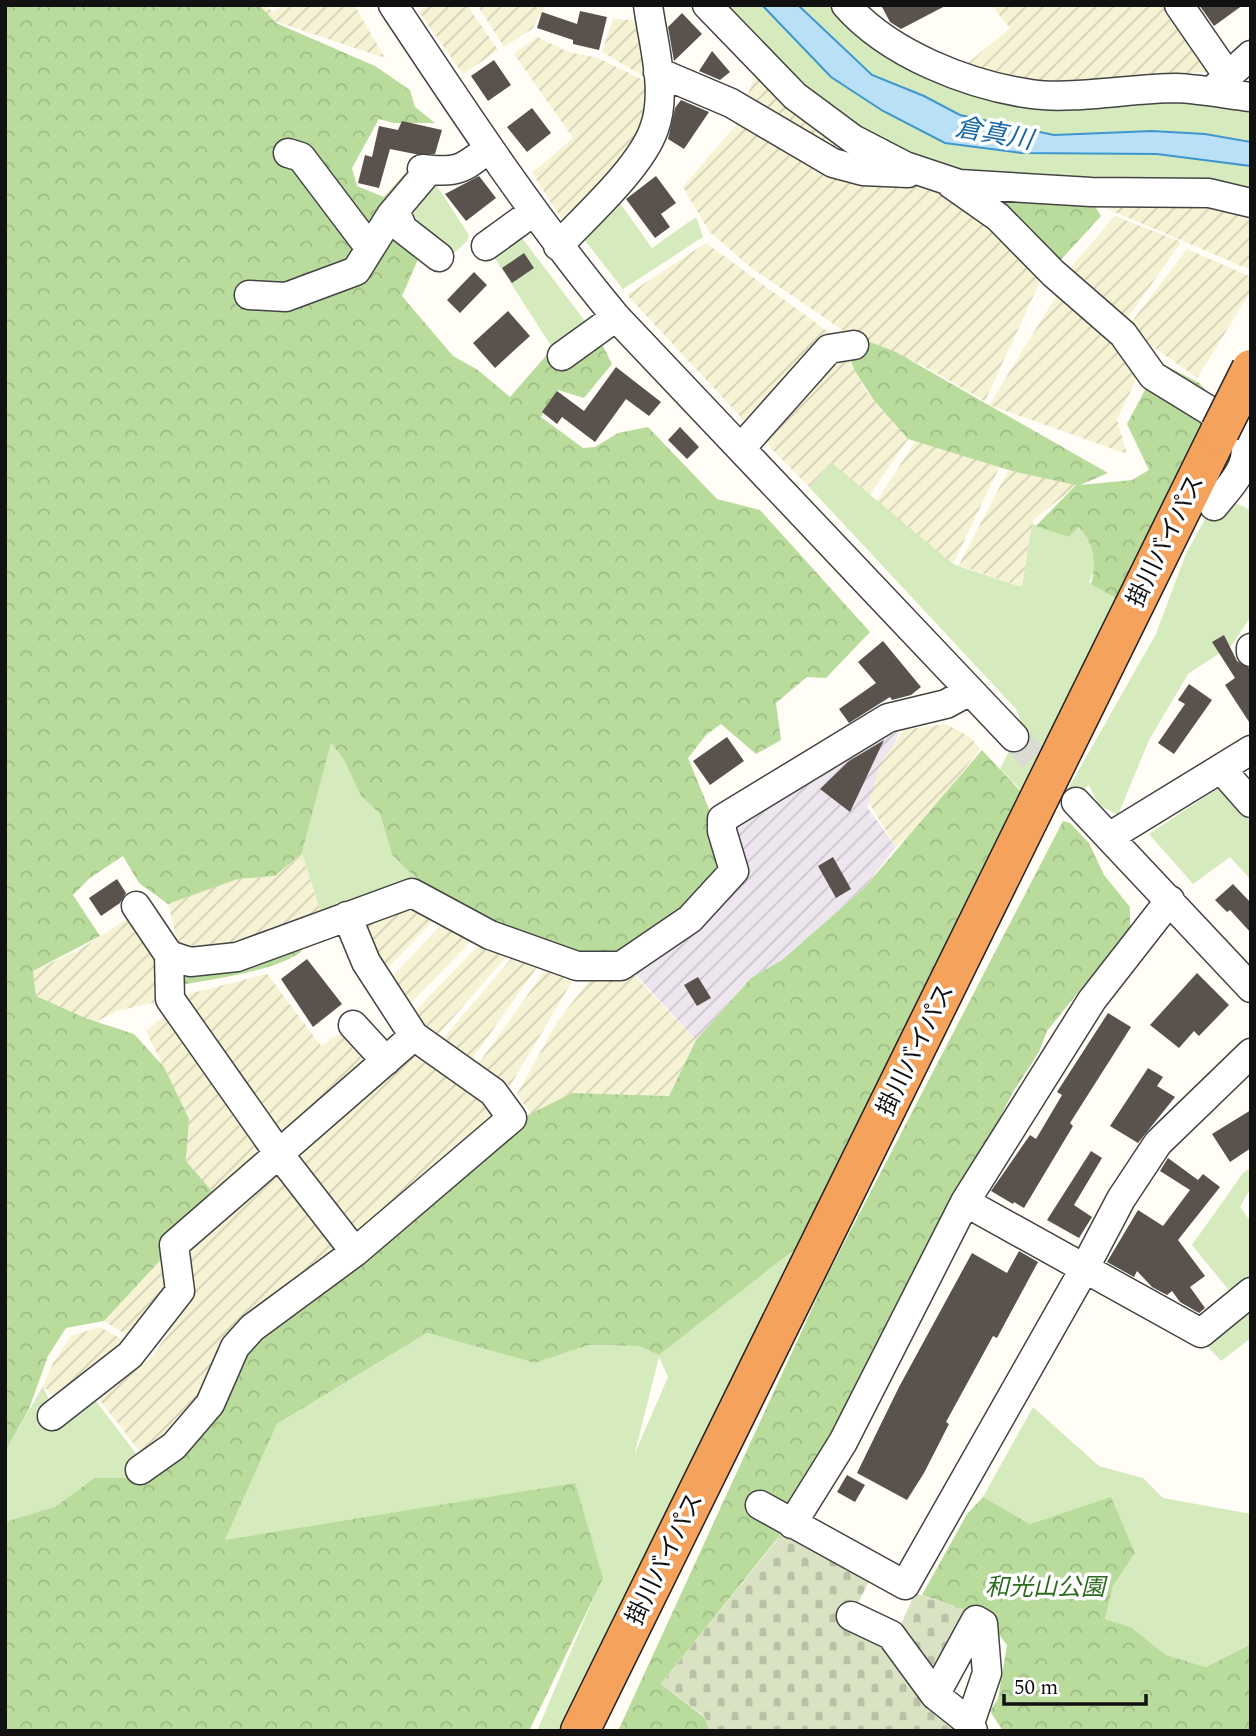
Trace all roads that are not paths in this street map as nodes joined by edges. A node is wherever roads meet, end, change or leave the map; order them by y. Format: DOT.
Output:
graph roads {
  1 [pos="393,5"];
  2 [pos="648,5"];
  3 [pos="708,5"];
  4 [pos="846,5"];
  5 [pos="1179,5"];
  6 [pos="1251,55"];
  7 [pos="657,72"];
  8 [pos="1220,84"];
  9 [pos="1251,97"];
  10 [pos="489,148"];
  11 [pos="288,153"];
  12 [pos="937,177"];
  13 [pos="1251,203"];
  14 [pos="394,211"];
  15 [pos="533,212"];
  16 [pos="486,246"];
  17 [pos="558,246"];
  18 [pos="369,247"];
  19 [pos="439,257"];
  20 [pos="249,295"];
  21 [pos="616,317"];
  22 [pos="854,345"];
  23 [pos="562,356"];
  24 [pos="1251,369"];
  25 [pos="741,449"];
  26 [pos="1214,506"];
  27 [pos="970,691"];
  28 [pos="1014,737"];
  29 [pos="1251,750"];
  30 [pos="1221,769"];
  31 [pos="1076,802"];
  32 [pos="1251,803"];
  33 [pos="1109,837"];
  34 [pos="1170,900"];
  35 [pos="136,906"];
  36 [pos="347,916"];
  37 [pos="169,955"];
  38 [pos="1251,988"];
  39 [pos="353,1025"];
  40 [pos="414,1036"];
  41 [pos="1251,1053"];
  42 [pos="386,1061"];
  43 [pos="279,1154"];
  44 [pos="965,1202"];
  45 [pos="355,1252"];
  46 [pos="1085,1267"];
  47 [pos="1251,1292"];
  48 [pos="52,1416"];
  49 [pos="140,1470"];
  50 [pos="760,1505"];
  51 [pos="792,1524"];
  52 [pos="851,1616"];
  53 [pos="935,1695"];
  54 [pos="972,1727"];
  55 [pos="580,1731"];
  1 -- 10 [label="street"];
  2 -- 7 [label="street"];
  3 -- 12 [label="street"];
  4 -- 8 [label="street"];
  5 -- 8 [label="street"];
  6 -- 8 [label="street"];
  7 -- 12 [label="street"];
  7 -- 17 [label="street"];
  8 -- 9 [label="street"];
  10 -- 14 [label="street"];
  10 -- 15 [label="street"];
  11 -- 18 [label="street"];
  12 -- 13 [label="street"];
  12 -- 26 [label="street"];
  14 -- 18 [label="street"];
  14 -- 19 [label="street"];
  15 -- 16 [label="street"];
  15 -- 17 [label="street"];
  17 -- 21 [label="street"];
  18 -- 20 [label="street"];
  21 -- 23 [label="street"];
  21 -- 25 [label="street"];
  22 -- 25 [label="street"];
  24 -- 55 [label="highway, 掛川バイパス, bridge"];
  25 -- 27 [label="street"];
  27 -- 28 [label="street"];
  27 -- 36 [label="street"];
  29 -- 30 [label="street"];
  30 -- 32 [label="street"];
  30 -- 33 [label="street"];
  31 -- 33 [label="street"];
  33 -- 34 [label="street"];
  34 -- 38 [label="street"];
  34 -- 44 [label="street"];
  35 -- 37 [label="street"];
  36 -- 37 [label="street"];
  36 -- 40 [label="street"];
  37 -- 43 [label="street"];
  39 -- 42 [label="street"];
  40 -- 42 [label="street"];
  40 -- 45 [label="street"];
  41 -- 46 [label="street"];
  42 -- 43 [label="street"];
  43 -- 45 [label="street"];
  43 -- 48 [label="street"];
  44 -- 46 [label="street"];
  44 -- 51 [label="street"];
  45 -- 49 [label="street"];
  46 -- 47 [label="street"];
  46 -- 51 [label="street"];
  50 -- 51 [label="street"];
  52 -- 53 [label="street"];
  53 -- 54 [label="street"];
  53 -- 54 [label="street"];
}
